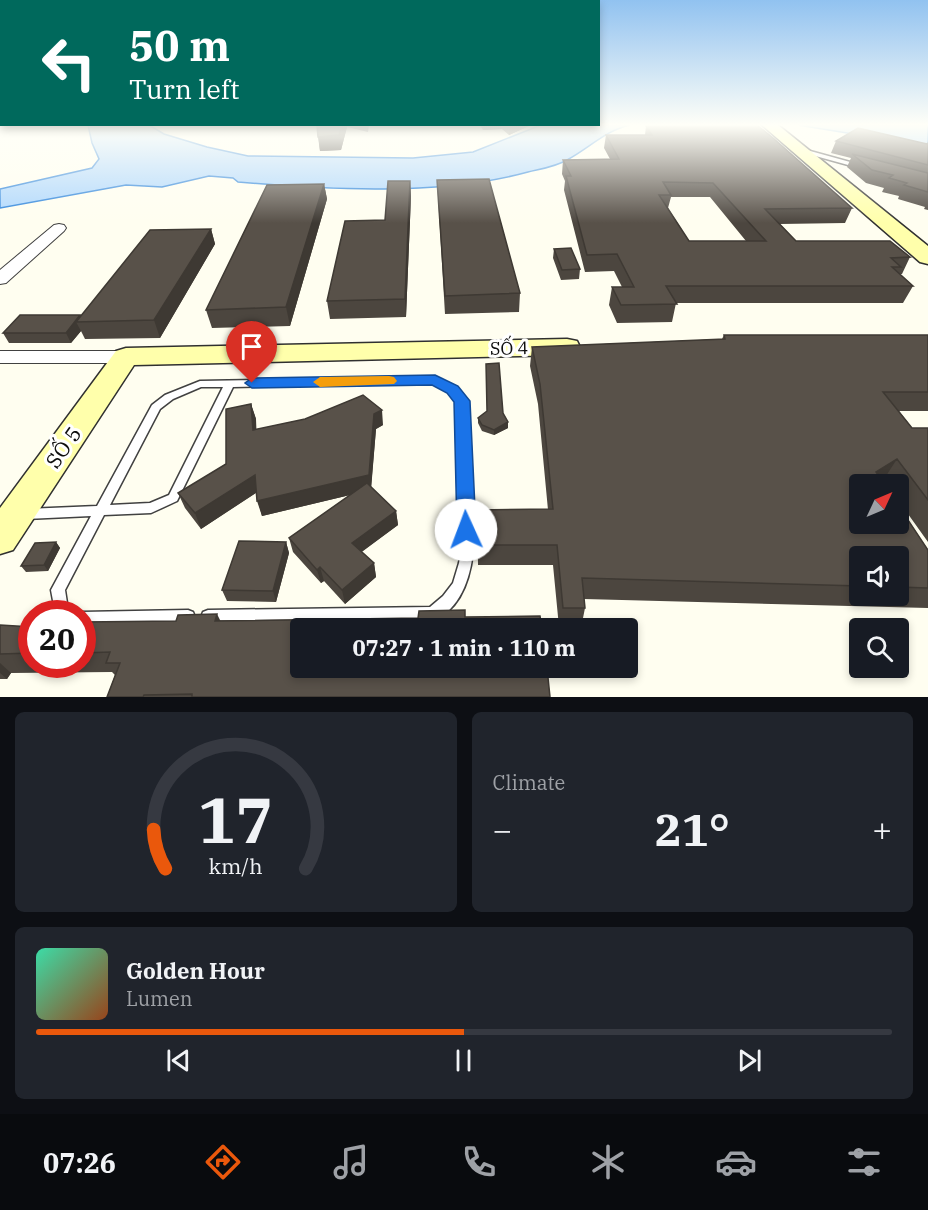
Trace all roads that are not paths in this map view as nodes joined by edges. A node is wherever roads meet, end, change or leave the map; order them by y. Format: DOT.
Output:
graph roads {
  1 [pos="808,158"];
  2 [pos="829,158"];
  3 [pos="863,167"];
  4 [pos="59,228"];
  5 [pos="928,257"];
  6 [pos="0,279"];
  7 [pos="590,346"];
  8 [pos="0,357"];
  9 [pos="126,357"];
  10 [pos="230,383"];
  11 [pos="100,512"];
  12 [pos="8,526"];
  13 [pos="60,600"];
  14 [pos="96,619"];
  1 -- 5 [label="street"];
  2 -- 3 [label="lane"];
  4 -- 6 [label="street"];
  7 -- 9 [label="street, SỐ 4"];
  8 -- 9 [label="street"];
  9 -- 12 [label="street, SỐ 5"];
  10 -- 11 [label="lane"];
  10 -- 11 [label="lane"];
  10 -- 14 [label="lane"];
  11 -- 12 [label="lane"];
  11 -- 13 [label="lane"];
}
